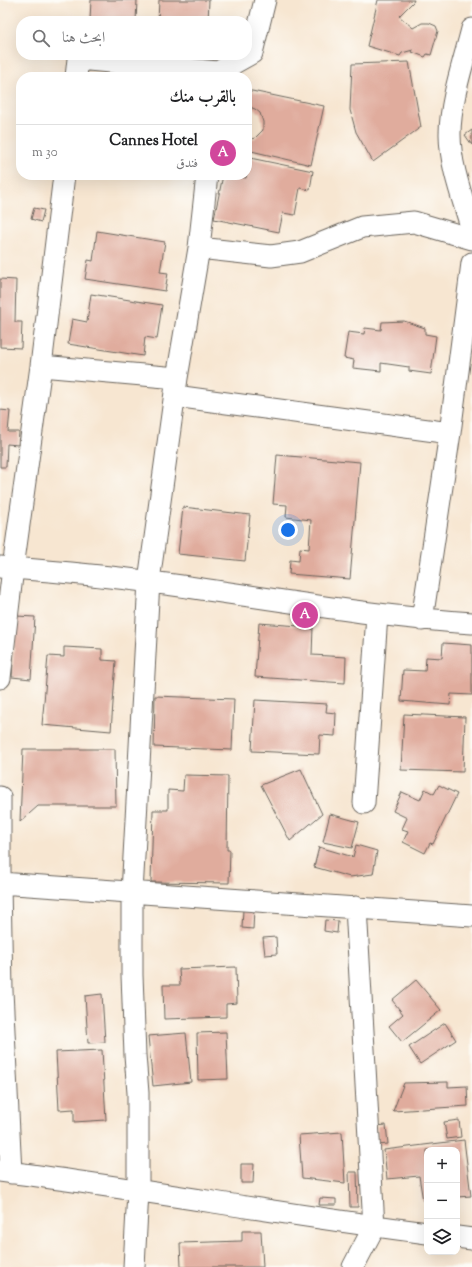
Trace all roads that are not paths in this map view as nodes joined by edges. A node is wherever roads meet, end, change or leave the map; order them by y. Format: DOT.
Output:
graph roads {
  1 [pos="265,0"];
  2 [pos="472,29"];
  3 [pos="252,52"];
  4 [pos="78,60"];
  5 [pos="87,60"];
  6 [pos="240,60"];
  7 [pos="77,72"];
  8 [pos="192,72"];
  9 [pos="222,72"];
  10 [pos="63,180"];
  11 [pos="206,180"];
  12 [pos="472,230"];
  13 [pos="472,239"];
  14 [pos="199,248"];
  15 [pos="472,263"];
  16 [pos="41,366"];
  17 [pos="176,387"];
  18 [pos="450,433"];
  19 [pos="6,568"];
  20 [pos="149,582"];
  21 [pos="377,615"];
  22 [pos="422,620"];
  23 [pos="472,624"];
  24 [pos="0,678"];
  25 [pos="0,797"];
  26 [pos="364,803"];
  27 [pos="0,879"];
  28 [pos="0,884"];
  29 [pos="132,893"];
  30 [pos="356,907"];
  31 [pos="472,916"];
  32 [pos="6,1172"];
  33 [pos="138,1191"];
  34 [pos="374,1227"];
  35 [pos="424,1233"];
  36 [pos="460,1237"];
  37 [pos="472,1239"];
  38 [pos="134,1267"];
  39 [pos="353,1267"];
  1 -- 3 [label="street"];
  2 -- 12 [label="street"];
  4 -- 7 [label="street"];
  5 -- 8 [label="street"];
  6 -- 9 [label="street"];
  10 -- 16 [label="street"];
  11 -- 14 [label="street"];
  13 -- 14 [label="street"];
  14 -- 17 [label="street"];
  15 -- 18 [label="street"];
  16 -- 17 [label="street"];
  16 -- 19 [label="street"];
  17 -- 18 [label="street"];
  17 -- 20 [label="street"];
  18 -- 22 [label="street"];
  19 -- 20 [label="street"];
  19 -- 24 [label="street"];
  20 -- 21 [label="street"];
  20 -- 29 [label="street"];
  21 -- 22 [label="street"];
  21 -- 26 [label="street"];
  22 -- 23 [label="street"];
  25 -- 27 [label="street"];
  28 -- 29 [label="street"];
  28 -- 32 [label="street"];
  29 -- 30 [label="street"];
  29 -- 33 [label="street"];
  30 -- 31 [label="street"];
  30 -- 34 [label="street"];
  32 -- 33 [label="street"];
  33 -- 34 [label="street"];
  33 -- 38 [label="street"];
  34 -- 35 [label="street"];
  34 -- 39 [label="street"];
  36 -- 37 [label="street"];
}
